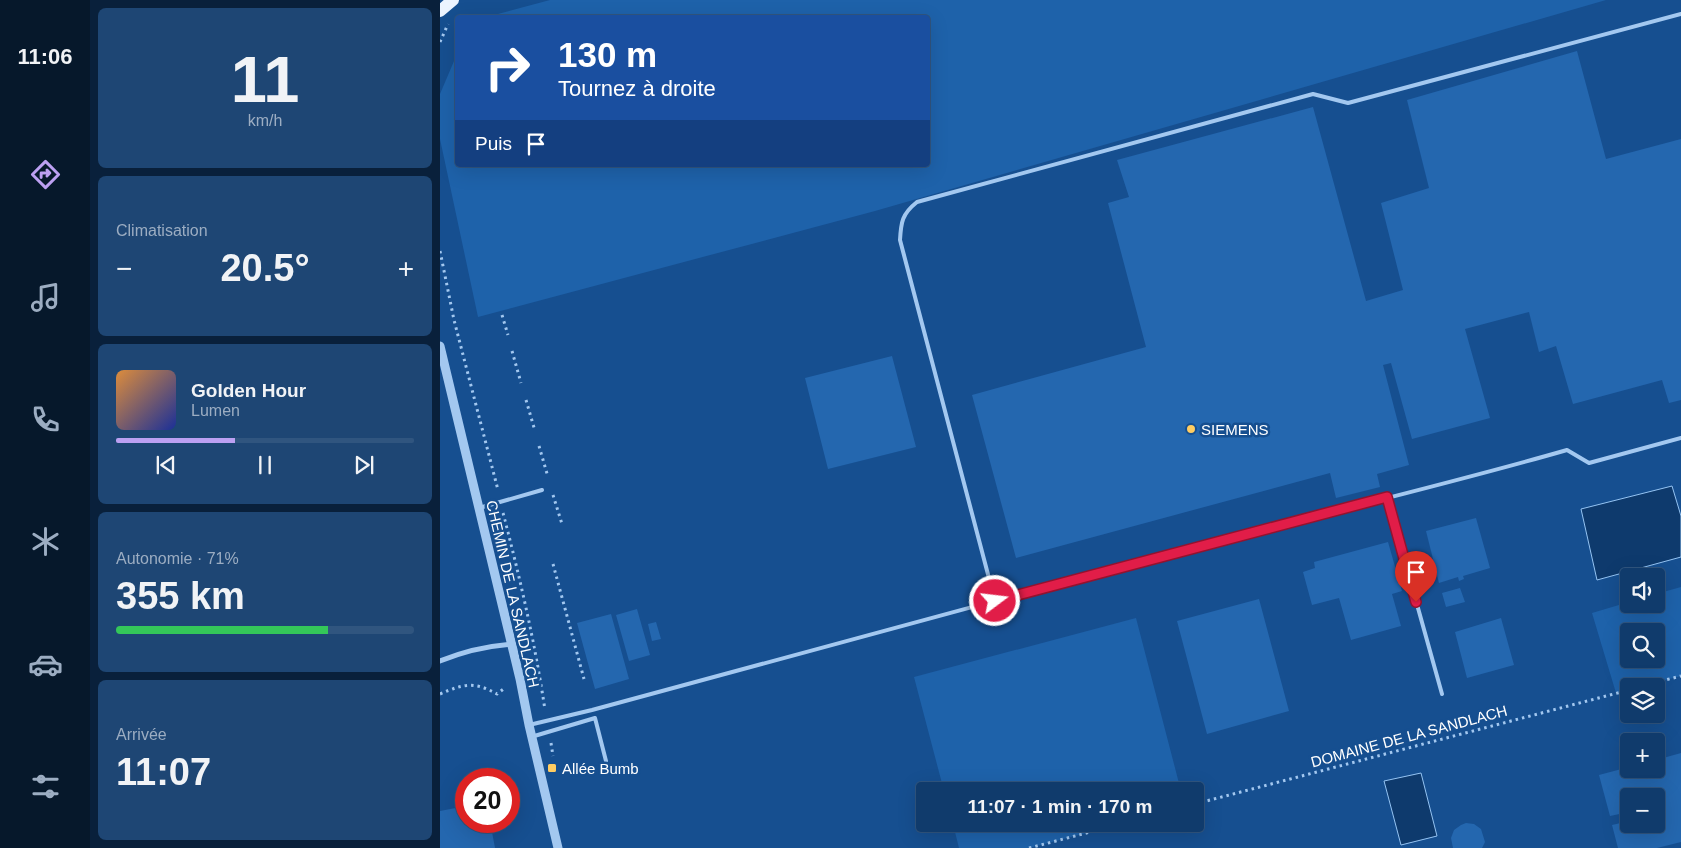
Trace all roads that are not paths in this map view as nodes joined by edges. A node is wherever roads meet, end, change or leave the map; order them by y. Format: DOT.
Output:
graph roads {
  1 [pos="454,0"];
  2 [pos="440,11"];
  3 [pos="1681,14"];
  4 [pos="440,346"];
  5 [pos="443,370"];
  6 [pos="1681,438"];
  7 [pos="542,490"];
  8 [pos="1387,497"];
  9 [pos="479,508"];
  10 [pos="995,601"];
  11 [pos="512,644"];
  12 [pos="440,661"];
  13 [pos="1442,694"];
  14 [pos="529,724"];
  15 [pos="532,736"];
  16 [pos="606,761"];
  17 [pos="558,848"];
  1 -- 2 [label="main road"];
  3 -- 10 [label="lane"];
  4 -- 5 [label="street, CHEMIN DE LA SANDLACH"];
  5 -- 9 [label="street, CHEMIN DE LA SANDLACH"];
  6 -- 8 [label="lane"];
  7 -- 9 [label="lane"];
  8 -- 10 [label="lane"];
  8 -- 13 [label="lane"];
  9 -- 11 [label="street, CHEMIN DE LA SANDLACH"];
  10 -- 14 [label="lane"];
  11 -- 12 [label="street"];
  11 -- 14 [label="street, CHEMIN DE LA SANDLACH"];
  14 -- 15 [label="street, CHEMIN DE LA SANDLACH"];
  15 -- 16 [label="lane"];
  15 -- 17 [label="street, CHEMIN DE LA SANDLACH"];
}
